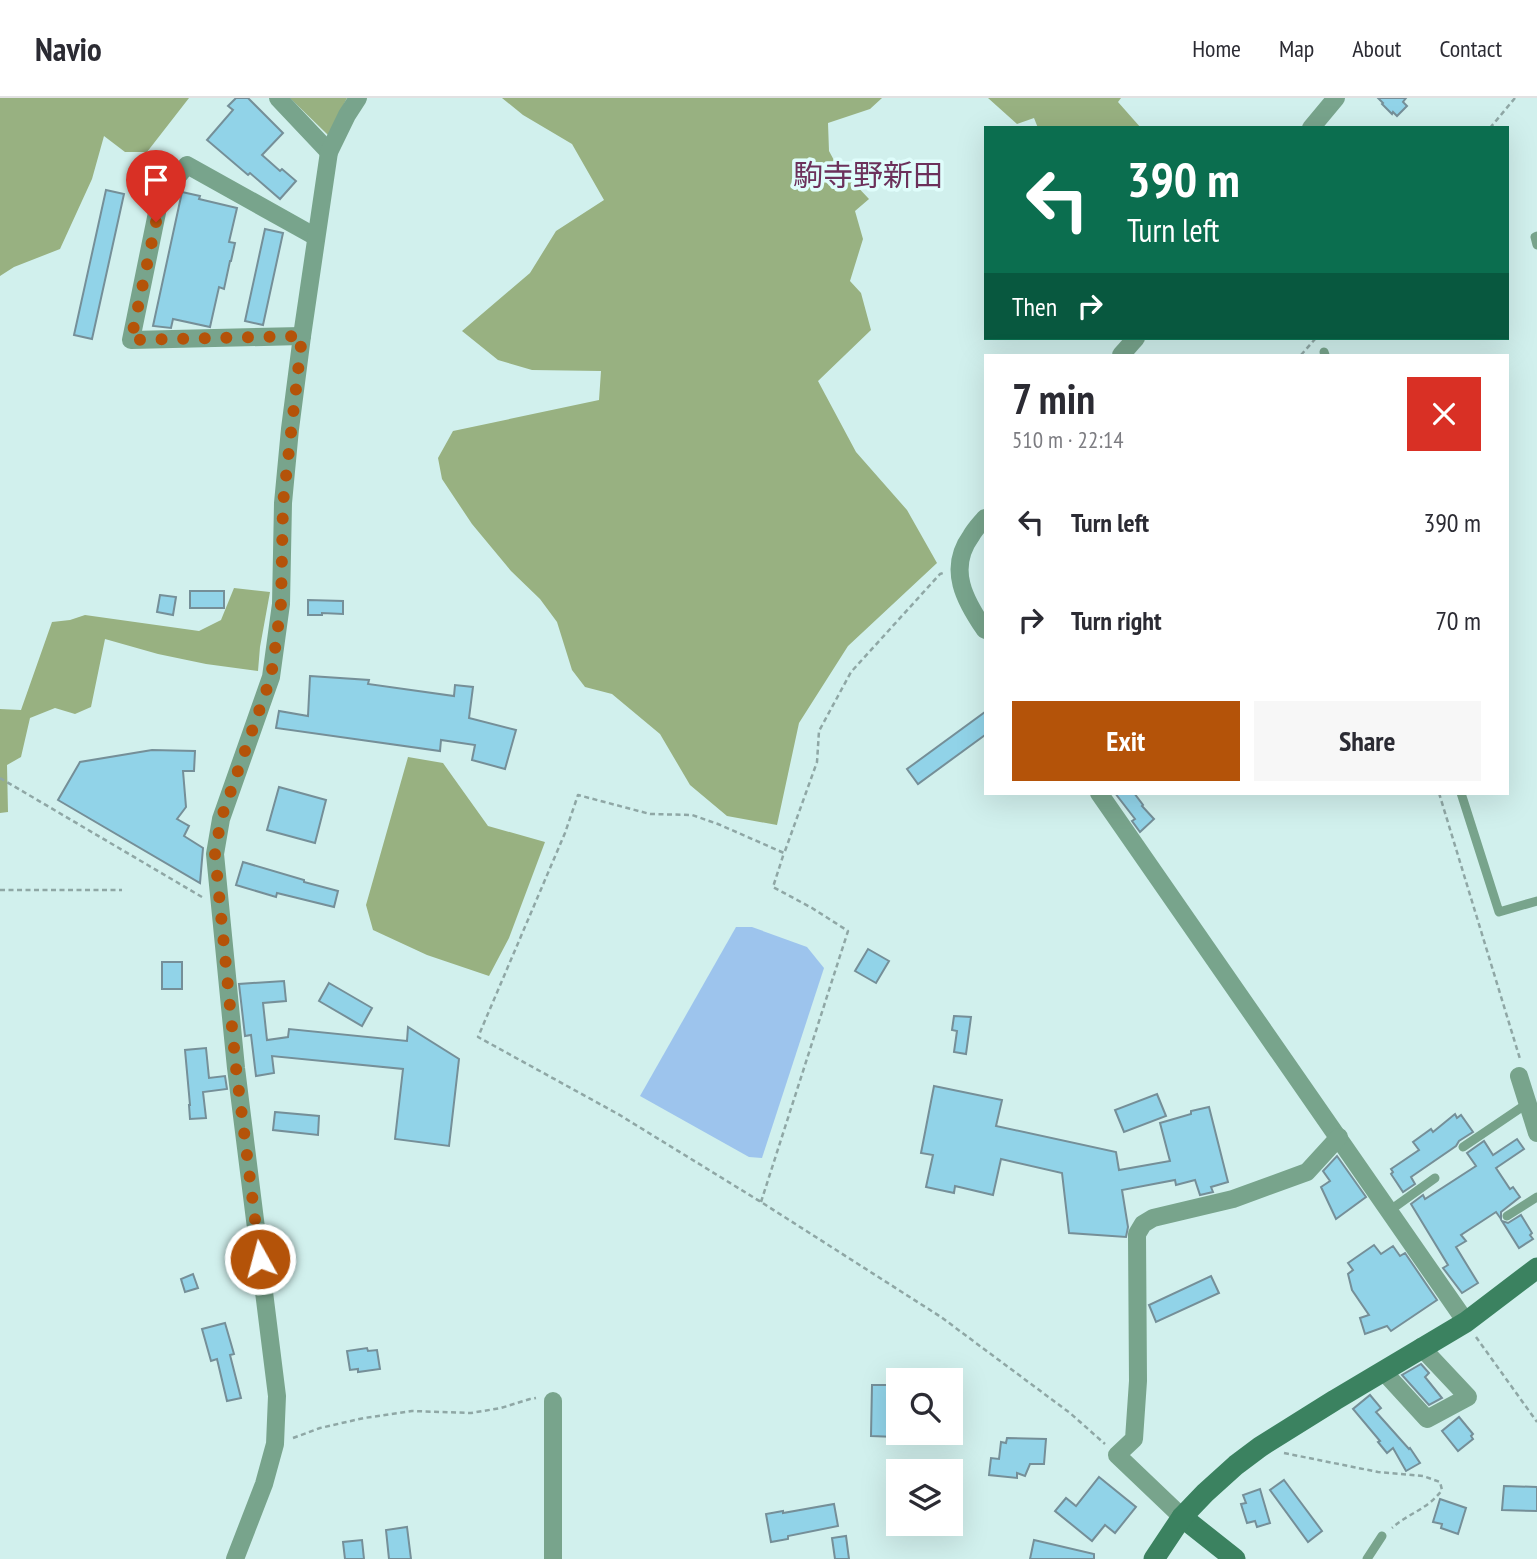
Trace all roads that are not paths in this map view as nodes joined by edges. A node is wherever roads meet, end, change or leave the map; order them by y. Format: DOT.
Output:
graph roads {
  1 [pos="278,98"];
  2 [pos="358,98"];
  3 [pos="1336,98"];
  4 [pos="1313,126"];
  5 [pos="329,152"];
  6 [pos="1537,236"];
  7 [pos="316,237"];
  8 [pos="1537,245"];
  9 [pos="302,336"];
  10 [pos="1134,340"];
  11 [pos="1122,354"];
  12 [pos="984,519"];
  13 [pos="984,628"];
  14 [pos="1100,795"];
  15 [pos="1462,795"];
  16 [pos="1537,901"];
  17 [pos="1520,1076"];
  18 [pos="1528,1103"];
  19 [pos="1537,1133"];
  20 [pos="1339,1137"];
  21 [pos="1463,1147"];
  22 [pos="1435,1178"];
  23 [pos="1537,1196"];
  24 [pos="1390,1210"];
  25 [pos="1507,1216"];
  26 [pos="1537,1268"];
  27 [pos="1466,1322"];
  28 [pos="1421,1347"];
  29 [pos="1384,1371"];
  30 [pos="553,1401"];
  31 [pos="1182,1517"];
  32 [pos="1382,1536"];
  33 [pos="235,1559"];
  34 [pos="553,1559"];
  35 [pos="1154,1559"];
  36 [pos="1235,1559"];
  37 [pos="1367,1559"];
  1 -- 5 [label="street"];
  2 -- 5 [label="street"];
  3 -- 4 [label="street"];
  5 -- 7 [label="street"];
  6 -- 8 [label="lane"];
  7 -- 9 [label="street"];
  7 -- 9 [label="street"];
  9 -- 33 [label="street"];
  10 -- 11 [label="street"];
  12 -- 13 [label="street"];
  14 -- 20 [label="street"];
  15 -- 16 [label="lane"];
  17 -- 18 [label="street"];
  18 -- 19 [label="street"];
  18 -- 21 [label="lane"];
  20 -- 24 [label="street"];
  20 -- 31 [label="street"];
  22 -- 24 [label="lane"];
  23 -- 25 [label="lane"];
  24 -- 27 [label="street"];
  26 -- 27 [label="street"];
  27 -- 28 [label="street"];
  28 -- 29 [label="street"];
  28 -- 29 [label="street"];
  29 -- 31 [label="street"];
  30 -- 34 [label="street"];
  31 -- 35 [label="street"];
  31 -- 36 [label="street"];
  32 -- 37 [label="lane"];
}
